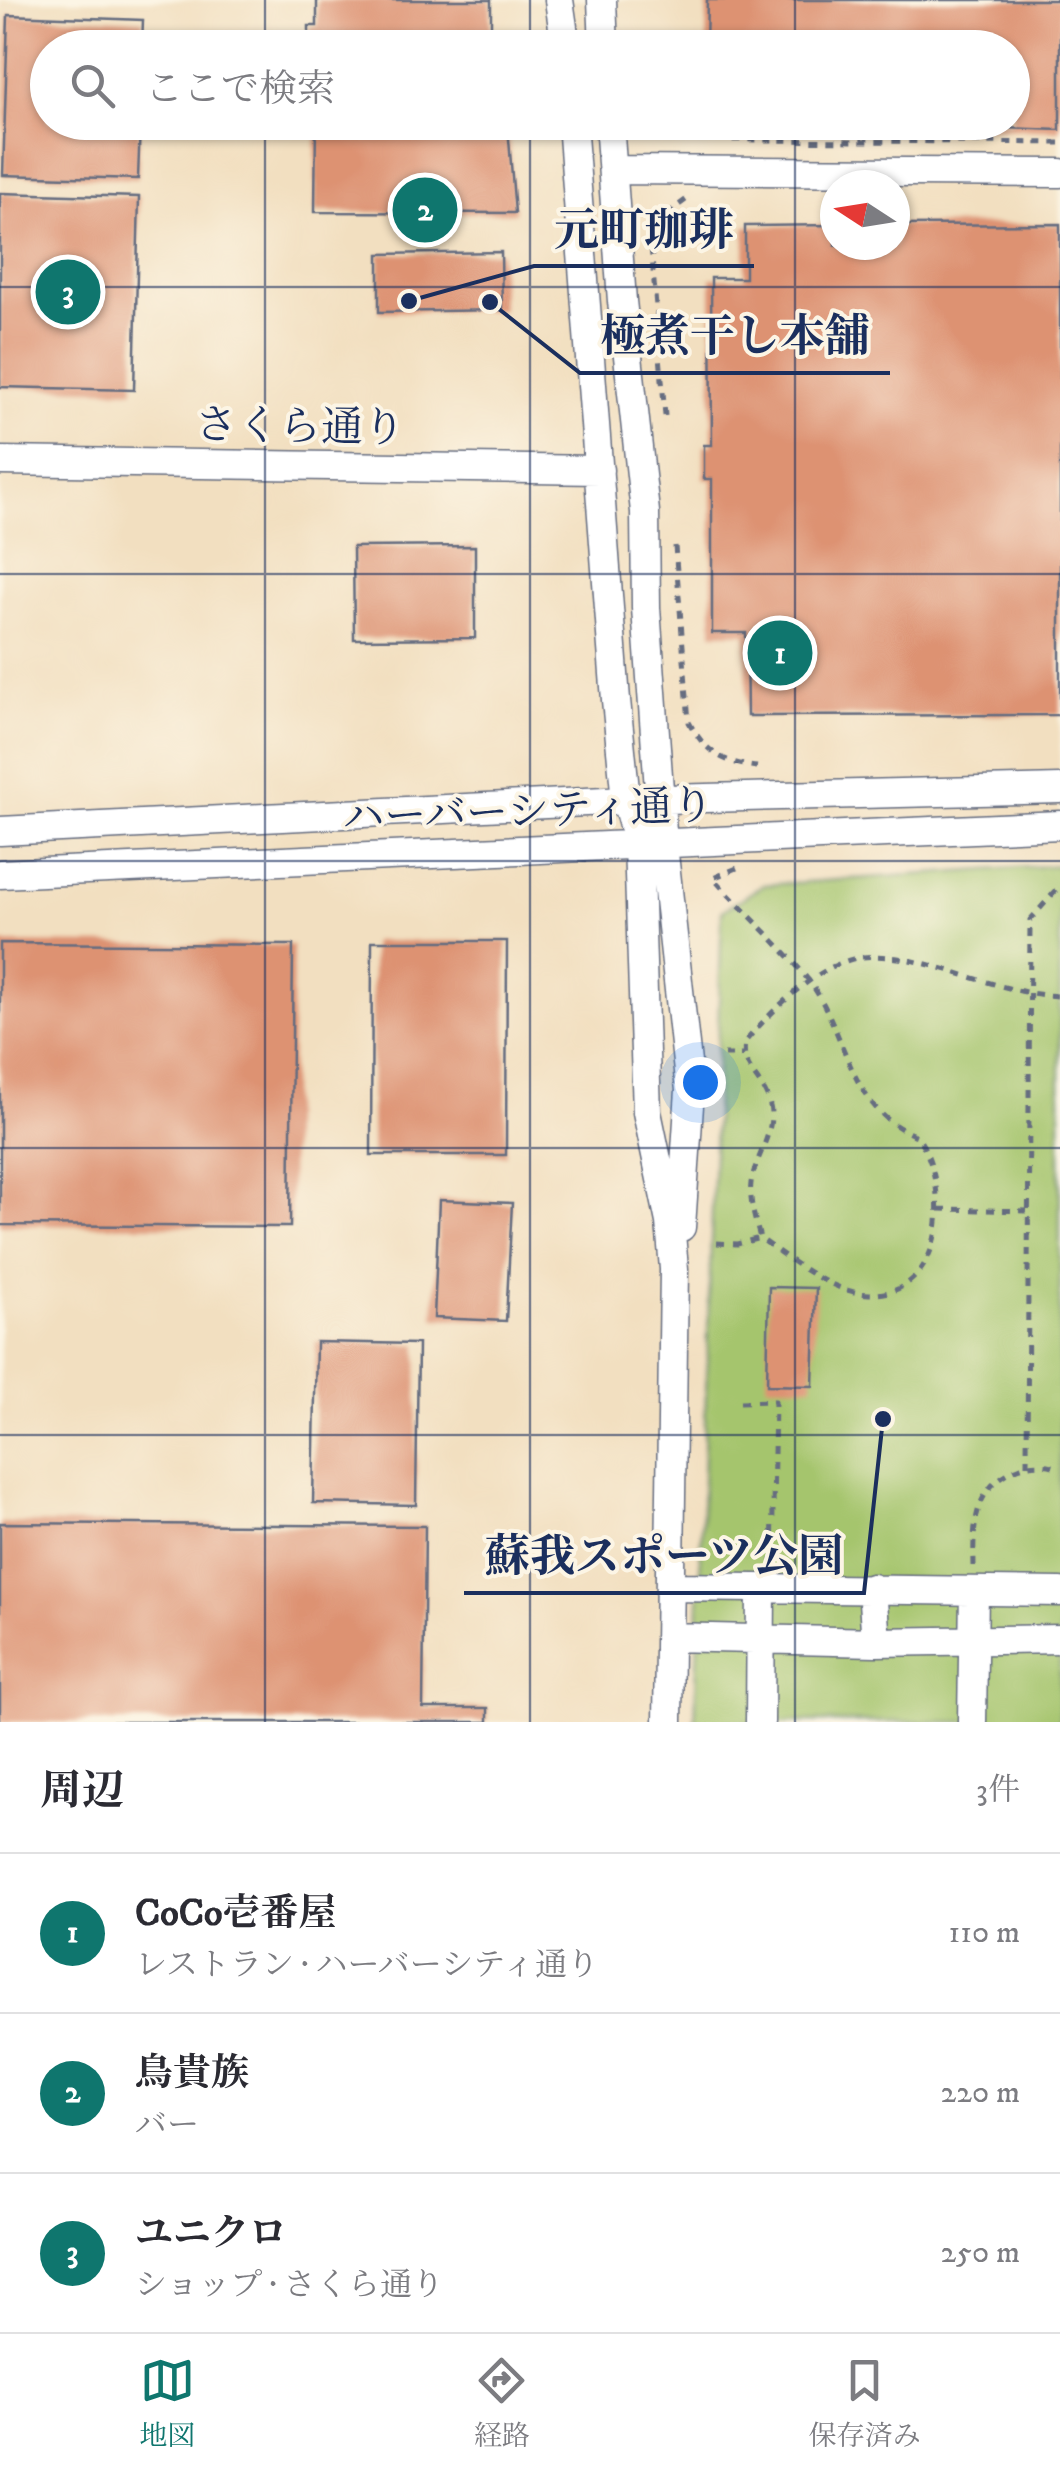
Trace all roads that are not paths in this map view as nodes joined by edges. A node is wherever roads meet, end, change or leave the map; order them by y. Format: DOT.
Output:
graph roads {
  1 [pos="560,0"];
  2 [pos="602,0"];
  3 [pos="564,30"];
  4 [pos="603,30"];
  5 [pos="573,140"];
  6 [pos="610,140"];
  7 [pos="613,170"];
  8 [pos="1060,173"];
  9 [pos="0,462"];
  10 [pos="599,470"];
  11 [pos="1060,789"];
  12 [pos="626,800"];
  13 [pos="660,802"];
  14 [pos="1060,825"];
  15 [pos="0,831"];
  16 [pos="651,844"];
  17 [pos="0,874"];
  18 [pos="690,1111"];
  19 [pos="648,1112"];
  20 [pos="674,1270"];
  21 [pos="670,1587"];
  22 [pos="766,1588"];
  23 [pos="872,1588"];
  24 [pos="974,1590"];
  25 [pos="1060,1592"];
  26 [pos="669,1637"];
  27 [pos="761,1638"];
  28 [pos="974,1638"];
  29 [pos="1060,1639"];
  30 [pos="876,1642"];
  31 [pos="668,1722"];
  32 [pos="760,1722"];
  33 [pos="972,1722"];
  1 -- 3 [label="street"];
  2 -- 4 [label="street"];
  5 -- 10 [label="street"];
  6 -- 7 [label="street"];
  7 -- 8 [label="street"];
  7 -- 13 [label="street"];
  9 -- 10 [label="street, さくら通り"];
  10 -- 12 [label="street"];
  11 -- 13 [label="street, ハーバーシティ通り"];
  12 -- 13 [label="street, ハーバーシティ通り"];
  12 -- 15 [label="street, ハーバーシティ通り"];
  12 -- 16 [label="street"];
  13 -- 16 [label="street"];
  14 -- 16 [label="street, ハーバーシティ通り"];
  16 -- 17 [label="street, ハーバーシティ通り"];
  16 -- 18 [label="street"];
  16 -- 19 [label="street"];
  18 -- 19 [label="street"];
  18 -- 20 [label="street"];
  19 -- 20 [label="street"];
  20 -- 21 [label="street"];
  21 -- 22 [label="street"];
  21 -- 26 [label="street"];
  22 -- 23 [label="street"];
  22 -- 27 [label="street"];
  23 -- 24 [label="street"];
  23 -- 30 [label="street"];
  24 -- 25 [label="street"];
  24 -- 28 [label="street"];
  26 -- 27 [label="street"];
  26 -- 31 [label="street"];
  27 -- 30 [label="street"];
  27 -- 32 [label="street"];
  28 -- 29 [label="street"];
  28 -- 30 [label="street"];
  28 -- 33 [label="street"];
}
